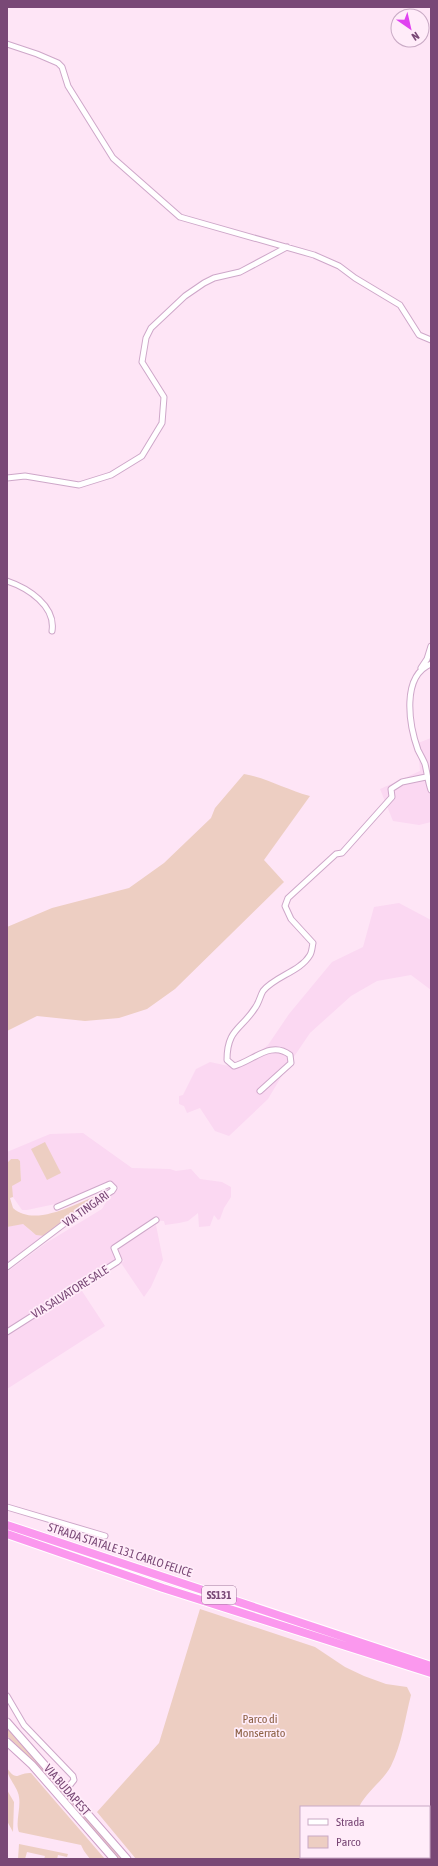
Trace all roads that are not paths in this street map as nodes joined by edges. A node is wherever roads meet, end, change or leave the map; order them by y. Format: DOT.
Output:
graph roads {
  1 [pos="7,44"];
  2 [pos="287,247"];
  3 [pos="431,340"];
  4 [pos="7,478"];
  5 [pos="7,581"];
  6 [pos="52,631"];
  7 [pos="431,646"];
  8 [pos="431,664"];
  9 [pos="421,668"];
  10 [pos="426,777"];
  11 [pos="431,790"];
  12 [pos="260,1091"];
  13 [pos="57,1207"];
  14 [pos="156,1220"];
  15 [pos="7,1267"];
  16 [pos="7,1332"];
  17 [pos="7,1507"];
  18 [pos="7,1525"];
  19 [pos="7,1536"];
  20 [pos="105,1536"];
  21 [pos="431,1666"];
  22 [pos="431,1674"];
  23 [pos="7,1696"];
  24 [pos="7,1722"];
  25 [pos="7,1742"];
  26 [pos="66,1790"];
  27 [pos="114,1859"];
  28 [pos="127,1859"];
  1 -- 2 [label="street"];
  2 -- 3 [label="street"];
  2 -- 4 [label="street"];
  5 -- 6 [label="street"];
  7 -- 9 [label="street"];
  8 -- 9 [label="street"];
  9 -- 10 [label="street"];
  10 -- 11 [label="street"];
  10 -- 12 [label="street"];
  13 -- 15 [label="street, VIA TINGARI"];
  14 -- 16 [label="street, VIA SALVATORE SALE"];
  17 -- 20 [label="street"];
  18 -- 21 [label="highway, STRADA STATALE 131 CARLO FELICE / SS131"];
  19 -- 22 [label="highway, STRADA STATALE 131 CARLO FELICE / SS131"];
  23 -- 26 [label="street"];
  24 -- 26 [label="main road, VIA BUDAPEST"];
  25 -- 27 [label="main road, VIA BUDAPEST"];
  26 -- 28 [label="main road, VIA BUDAPEST"];
}
